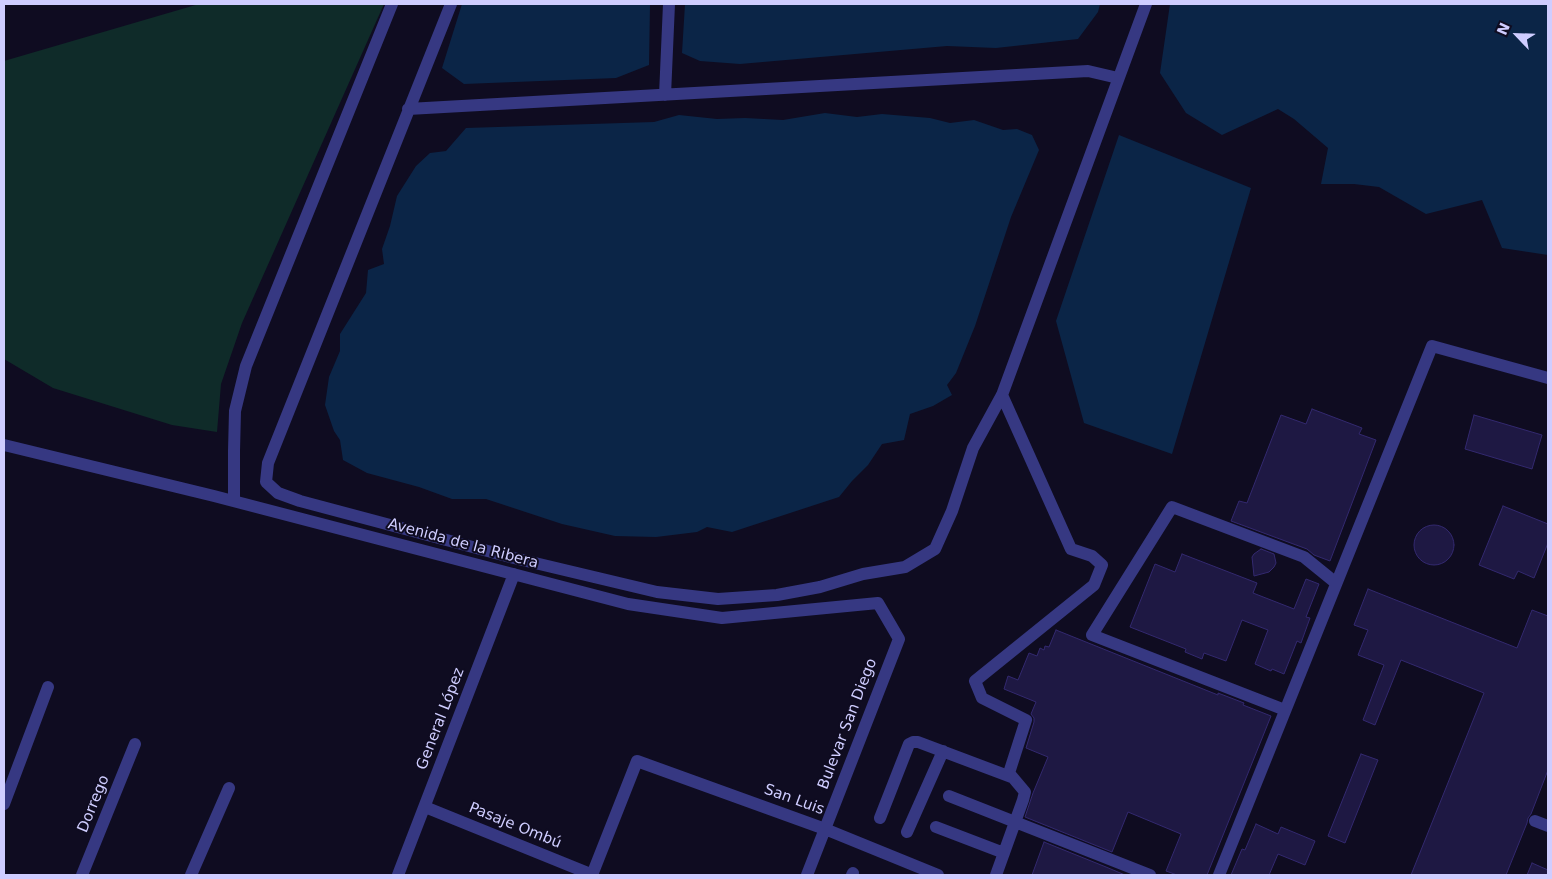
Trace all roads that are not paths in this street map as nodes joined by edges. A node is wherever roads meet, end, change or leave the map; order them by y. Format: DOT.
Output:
graph roads {
  1 [pos="392,4"];
  2 [pos="451,4"];
  3 [pos="669,4"];
  4 [pos="1146,4"];
  5 [pos="1118,78"];
  6 [pos="665,95"];
  7 [pos="408,109"];
  8 [pos="1548,378"];
  9 [pos="1002,395"];
  10 [pos="4,445"];
  11 [pos="234,501"];
  12 [pos="514,574"];
  13 [pos="1336,584"];
  14 [pos="898,639"];
  15 [pos="48,687"];
  16 [pos="1285,710"];
  17 [pos="136,744"];
  18 [pos="942,751"];
  19 [pos="1011,777"];
  20 [pos="229,788"];
  21 [pos="949,796"];
  22 [pos="4,804"];
  23 [pos="425,807"];
  24 [pos="880,818"];
  25 [pos="1535,820"];
  26 [pos="1016,822"];
  27 [pos="1548,826"];
  28 [pos="936,827"];
  29 [pos="825,829"];
  30 [pos="907,832"];
  31 [pos="1004,853"];
  32 [pos="82,875"];
  33 [pos="191,875"];
  34 [pos="398,875"];
  35 [pos="592,875"];
  36 [pos="806,875"];
  37 [pos="938,875"];
  38 [pos="996,875"];
  39 [pos="1150,875"];
  40 [pos="1219,875"];
  1 -- 11 [label="street"];
  2 -- 7 [label="street"];
  3 -- 6 [label="street"];
  4 -- 5 [label="street"];
  5 -- 6 [label="street"];
  5 -- 9 [label="street"];
  6 -- 7 [label="street"];
  7 -- 9 [label="street"];
  8 -- 13 [label="street"];
  9 -- 19 [label="street"];
  10 -- 11 [label="street, Avenida de la Ribera"];
  11 -- 12 [label="street, Avenida de la Ribera"];
  12 -- 14 [label="street, Avenida de la Ribera"];
  12 -- 23 [label="street, General López"];
  13 -- 16 [label="street"];
  13 -- 16 [label="street"];
  14 -- 29 [label="street, Bulevar San Diego"];
  15 -- 22 [label="street"];
  16 -- 40 [label="street"];
  17 -- 32 [label="street, Dorrego"];
  18 -- 19 [label="street"];
  18 -- 24 [label="street"];
  18 -- 30 [label="street"];
  19 -- 26 [label="street"];
  20 -- 33 [label="street"];
  21 -- 26 [label="street"];
  23 -- 34 [label="street, General López"];
  23 -- 35 [label="street, Pasaje Ombú"];
  25 -- 27 [label="street"];
  26 -- 31 [label="street"];
  26 -- 39 [label="street"];
  28 -- 31 [label="street"];
  29 -- 35 [label="street, San Luis"];
  29 -- 36 [label="street, Bulevar San Diego"];
  29 -- 37 [label="street, San Luis"];
  31 -- 38 [label="street"];
}
